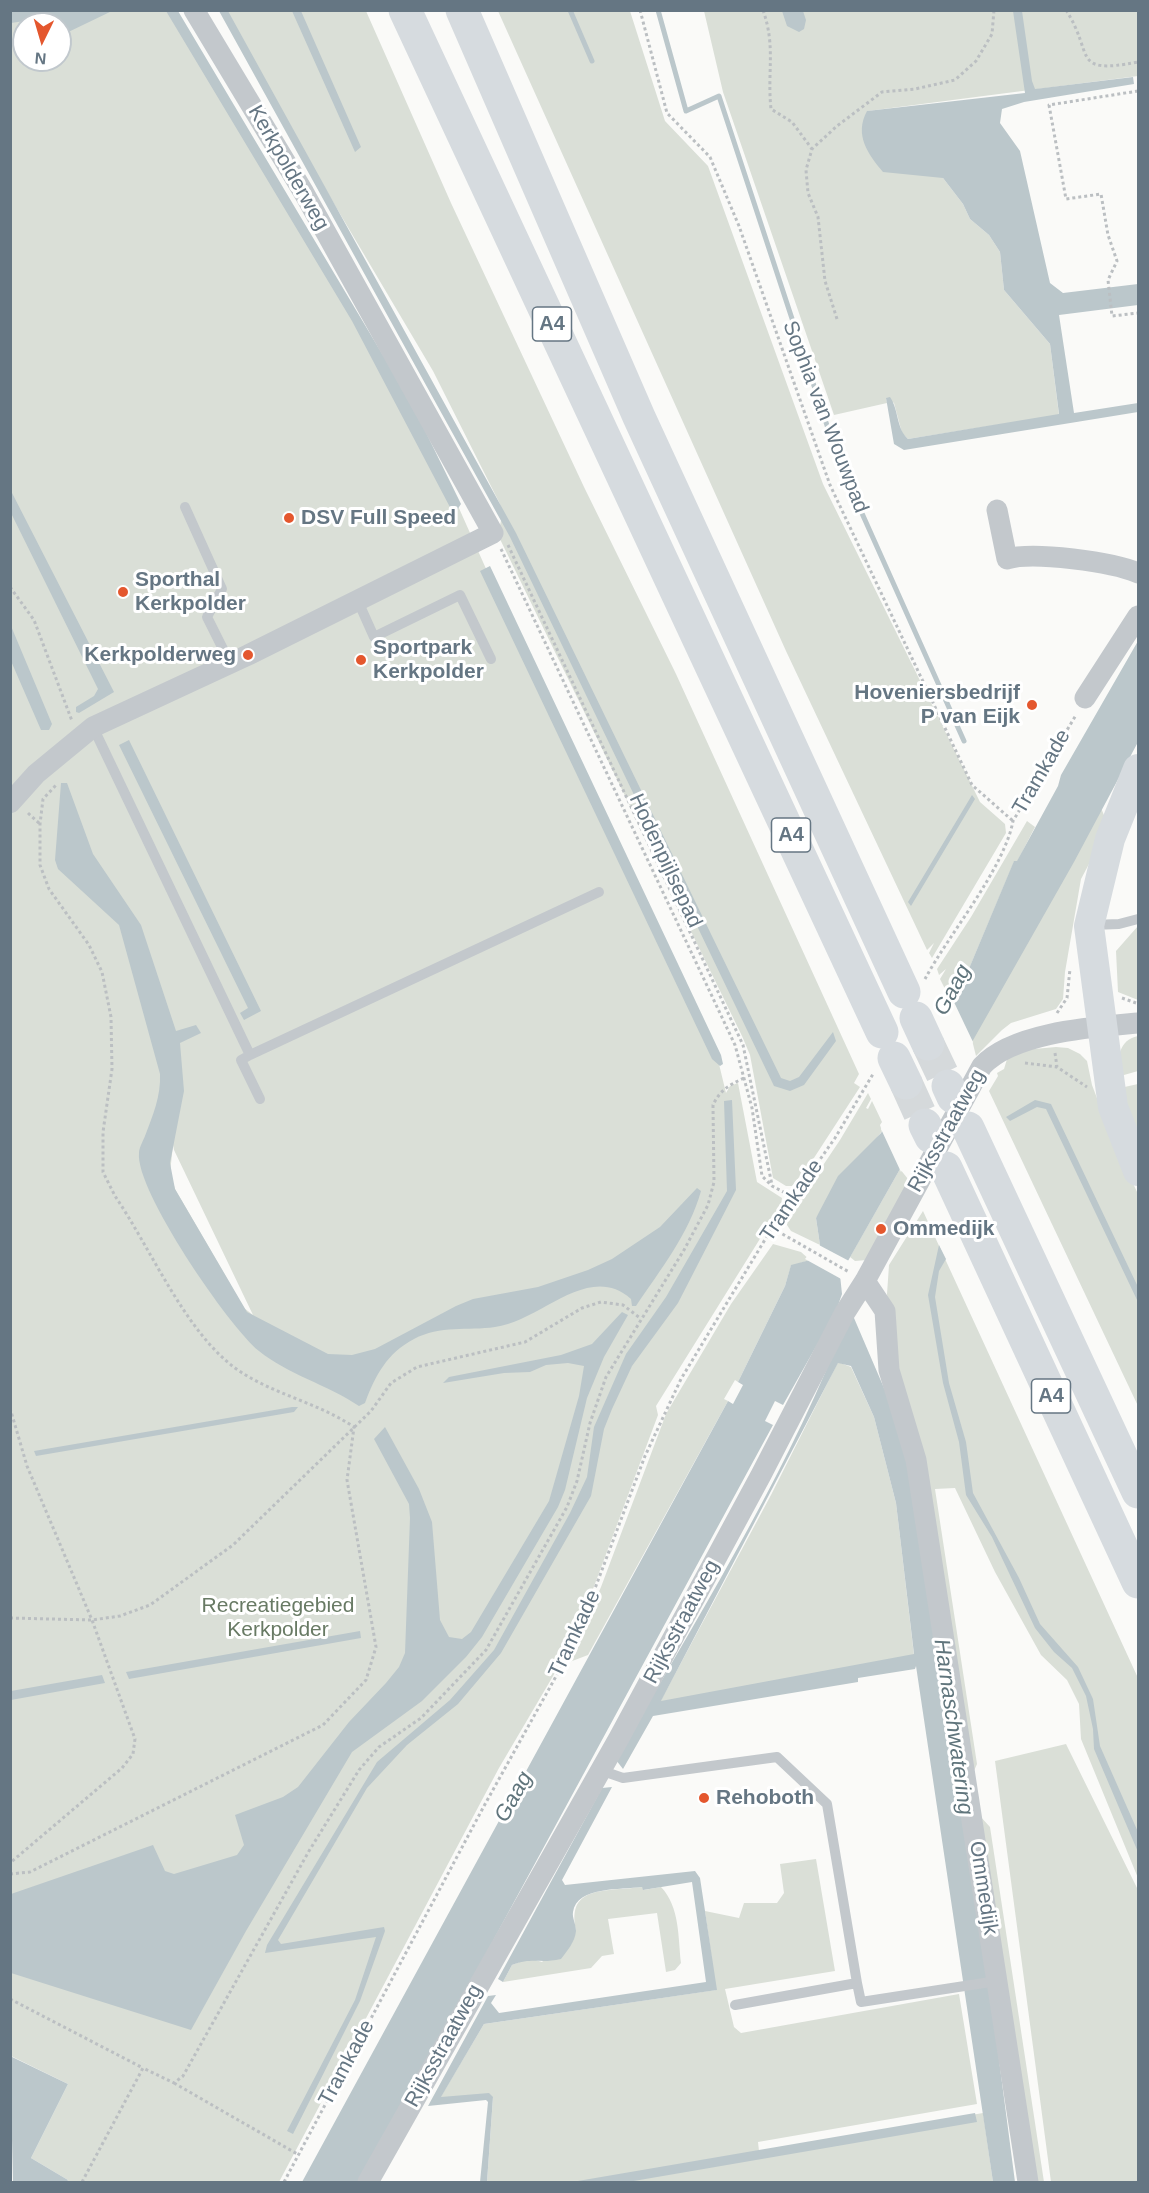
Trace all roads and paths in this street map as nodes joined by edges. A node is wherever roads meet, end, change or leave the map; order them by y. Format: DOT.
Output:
graph roads {
  1 [pos="194,10"];
  2 [pos="405,10"];
  3 [pos="462,10"];
  4 [pos="640,10"];
  5 [pos="763,10"];
  6 [pos="994,10"];
  7 [pos="1066,10"];
  8 [pos="1138,62"];
  9 [pos="1138,91"];
  10 [pos="812,148"];
  11 [pos="1138,313"];
  12 [pos="837,319"];
  13 [pos="184,507"];
  14 [pos="997,510"];
  15 [pos="494,535"];
  16 [pos="1138,573"];
  17 [pos="10,587"];
  18 [pos="357,599"];
  19 [pos="1138,615"];
  20 [pos="491,659"];
  21 [pos="230,663"];
  22 [pos="1085,698"];
  23 [pos="86,732"];
  24 [pos="1138,769"];
  25 [pos="58,782"];
  26 [pos="10,803"];
  27 [pos="1013,821"];
  28 [pos="599,892"];
  29 [pos="1138,919"];
  30 [pos="1090,934"];
  31 [pos="934,963"];
  32 [pos="916,1018"];
  33 [pos="1138,1023"];
  34 [pos="1094,1028"];
  35 [pos="250,1055"];
  36 [pos="894,1057"];
  37 [pos="986,1062"];
  38 [pos="744,1078"];
  39 [pos="866,1088"];
  40 [pos="1106,1097"];
  41 [pos="260,1099"];
  42 [pos="968,1128"];
  43 [pos="946,1168"];
  44 [pos="1138,1171"];
  45 [pos="772,1186"];
  46 [pos="794,1197"];
  47 [pos="772,1228"];
  48 [pos="858,1277"];
  49 [pos="640,1318"];
  50 [pos="10,1408"];
  51 [pos="354,1427"];
  52 [pos="1138,1492"];
  53 [pos="1138,1582"];
  54 [pos="10,1618"];
  55 [pos="92,1620"];
  56 [pos="600,1770"];
  57 [pos="10,1863"];
  58 [pos="10,1874"];
  59 [pos="993,1981"];
  60 [pos="857,1983"];
  61 [pos="10,1999"];
  62 [pos="735,2005"];
  63 [pos="143,2068"];
  64 [pos="174,2083"];
  65 [pos="298,2155"];
  66 [pos="82,2182"];
  67 [pos="284,2182"];
  68 [pos="368,2182"];
  69 [pos="1028,2182"];
  1 -- 15 [label="street, Kerkpolderweg"];
  2 -- 36 [label="highway, A4"];
  3 -- 32 [label="highway, A4"];
  4 -- 27 [label="path, Sophia van Wouwpad"];
  5 -- 10 [label="path"];
  6 -- 10 [label="path"];
  7 -- 8 [label="path"];
  9 -- 11 [label="path"];
  10 -- 12 [label="path"];
  13 -- 21 [label="lane"];
  14 -- 16 [label="street"];
  15 -- 18 [label="street"];
  15 -- 38 [label="path, Hodenpijlsepad"];
  15 -- 45 [label="path"];
  17 -- 23 [label="path"];
  18 -- 20 [label="lane"];
  18 -- 21 [label="street"];
  19 -- 22 [label="street"];
  21 -- 23 [label="street"];
  22 -- 27 [label="path, Tramkade"];
  23 -- 26 [label="street"];
  23 -- 35 [label="lane"];
  24 -- 30 [label="main road"];
  25 -- 51 [label="path"];
  27 -- 31 [label="path, Tramkade"];
  28 -- 35 [label="lane"];
  29 -- 30 [label="lane"];
  30 -- 34 [label="main road"];
  33 -- 34 [label="street, Rijksstraatweg"];
  34 -- 37 [label="street, Rijksstraatweg"];
  34 -- 40 [label="main road"];
  35 -- 41 [label="lane"];
  37 -- 40 [label="path, Rijksstraatweg"];
  37 -- 48 [label="street, Rijksstraatweg"];
  38 -- 45 [label="path, Hodenpijlsepad"];
  38 -- 49 [label="path"];
  39 -- 46 [label="path, Tramkade"];
  40 -- 44 [label="main road"];
  42 -- 52 [label="highway, A4"];
  43 -- 53 [label="highway, A4"];
  45 -- 46 [label="path"];
  46 -- 47 [label="path, Tramkade"];
  47 -- 48 [label="path"];
  47 -- 65 [label="path, Tramkade"];
  48 -- 56 [label="street, Rijksstraatweg"];
  48 -- 59 [label="street, Ommedijk"];
  49 -- 51 [label="path"];
  49 -- 64 [label="path"];
  50 -- 55 [label="path"];
  51 -- 55 [label="path"];
  51 -- 58 [label="path"];
  54 -- 55 [label="path"];
  55 -- 57 [label="path"];
  56 -- 60 [label="lane"];
  56 -- 68 [label="street, Rijksstraatweg"];
  59 -- 60 [label="lane"];
  59 -- 69 [label="street, Ommedijk"];
  60 -- 62 [label="lane"];
  61 -- 63 [label="path"];
  63 -- 64 [label="path"];
  63 -- 66 [label="path"];
  64 -- 65 [label="path"];
  65 -- 67 [label="path, Tramkade"];
}
